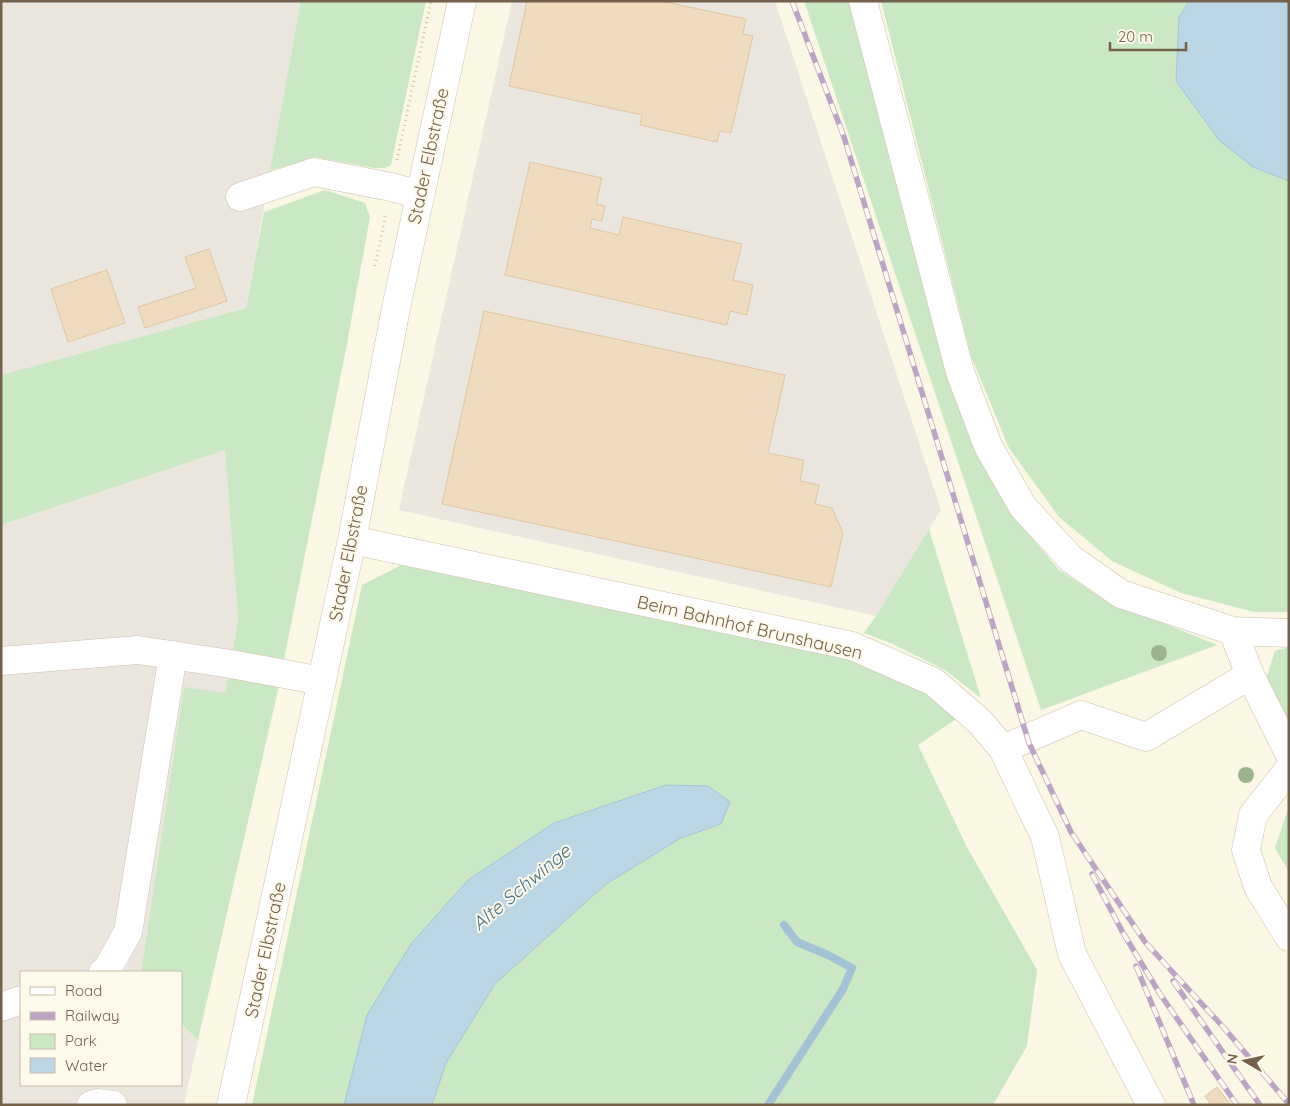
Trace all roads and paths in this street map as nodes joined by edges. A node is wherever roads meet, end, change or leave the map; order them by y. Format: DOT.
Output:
graph roads {
  1 [pos="462,1"];
  2 [pos="863,1"];
  3 [pos="420,195"];
  4 [pos="240,197"];
  5 [pos="352,540"];
  6 [pos="1233,631"];
  7 [pos="1289,633"];
  8 [pos="173,655"];
  9 [pos="1,661"];
  10 [pos="1250,675"];
  11 [pos="322,681"];
  12 [pos="1003,749"];
  13 [pos="1289,753"];
  14 [pos="1289,768"];
  15 [pos="1289,937"];
  16 [pos="106,971"];
  17 [pos="20,1000"];
  18 [pos="1,1007"];
  19 [pos="91,1105"];
  20 [pos="113,1105"];
  21 [pos="231,1105"];
  22 [pos="1152,1105"];
  1 -- 3 [label="street, Stader Elbstraße"];
  2 -- 6 [label="street"];
  3 -- 4 [label="street"];
  3 -- 5 [label="street, Stader Elbstraße"];
  5 -- 11 [label="street, Stader Elbstraße"];
  5 -- 12 [label="street, Beim Bahnhof Brunshausen"];
  6 -- 7 [label="street"];
  6 -- 10 [label="street"];
  8 -- 9 [label="street"];
  8 -- 11 [label="street"];
  8 -- 16 [label="street"];
  10 -- 12 [label="street"];
  10 -- 13 [label="street"];
  11 -- 21 [label="street, Stader Elbstraße"];
  12 -- 22 [label="street, Beim Bahnhof Brunshausen"];
  14 -- 15 [label="street"];
  17 -- 18 [label="street"];
  19 -- 20 [label="street"];
}
